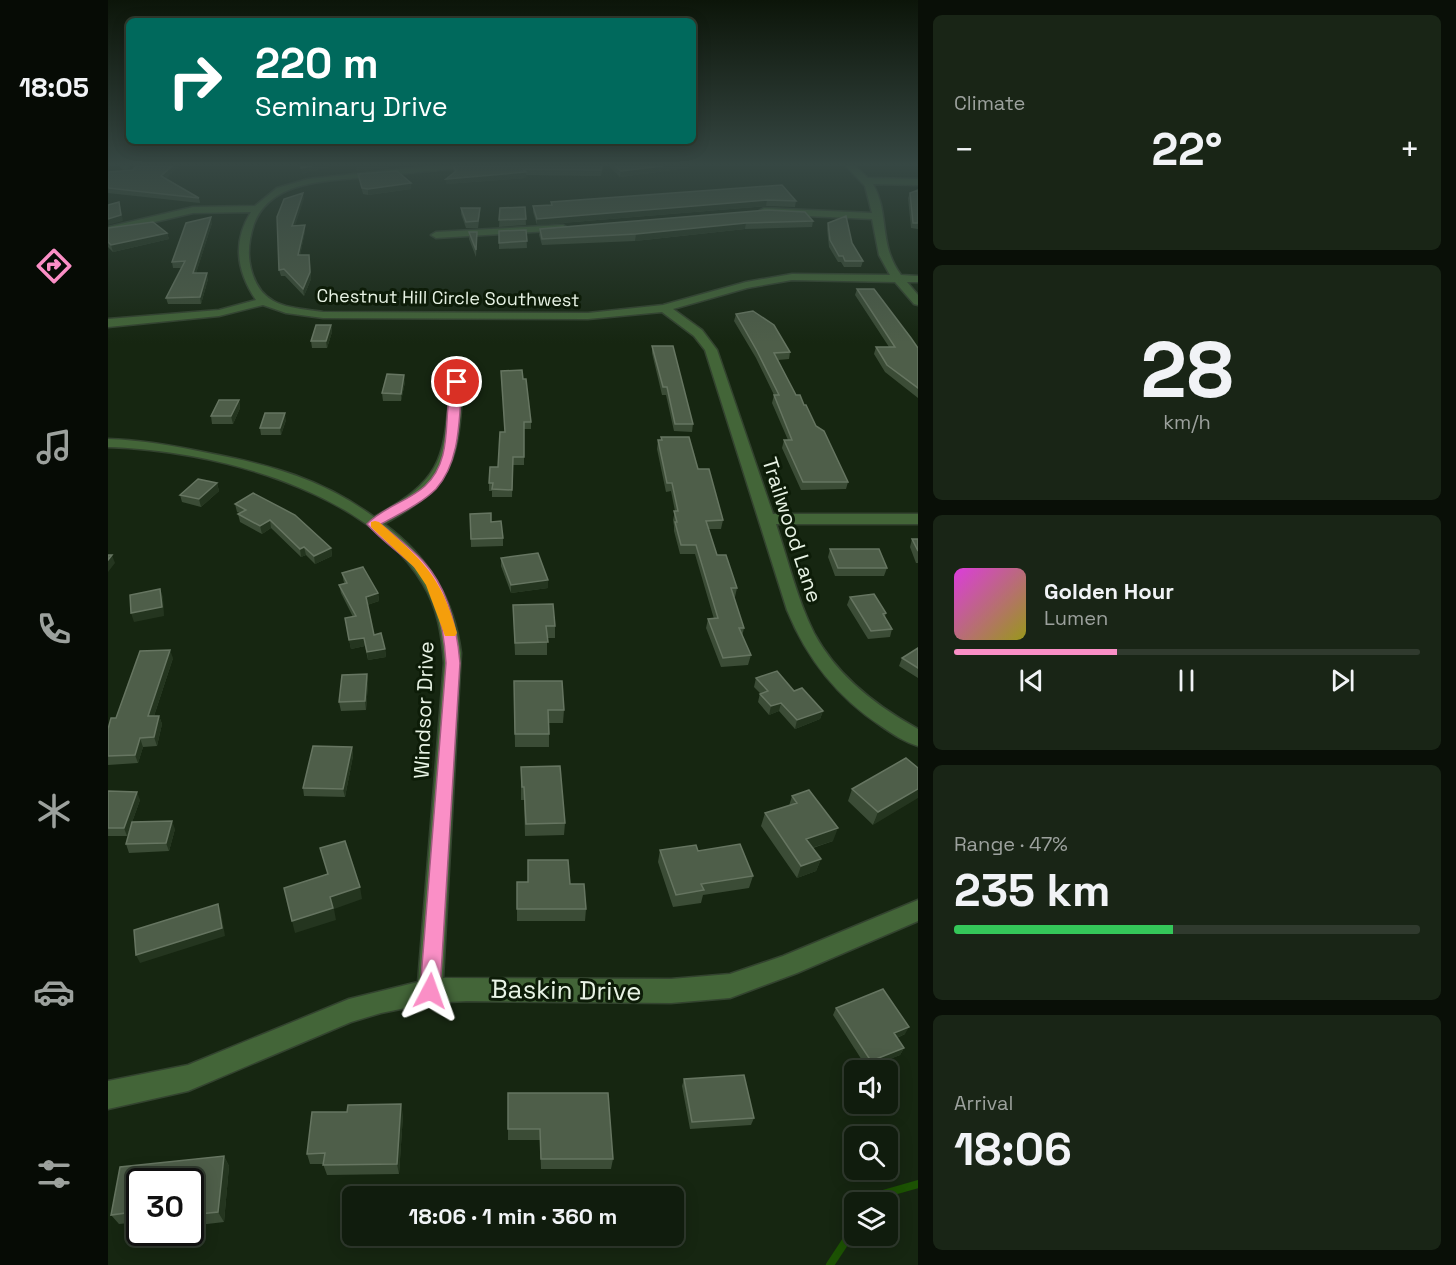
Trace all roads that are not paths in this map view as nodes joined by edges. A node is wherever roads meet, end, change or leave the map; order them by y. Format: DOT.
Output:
graph roads {
  1 [pos="129,225"];
  2 [pos="249,225"];
  3 [pos="879,225"];
  4 [pos="570,228"];
  5 [pos="108,230"];
  6 [pos="436,235"];
  7 [pos="918,279"];
  8 [pos="900,280"];
  9 [pos="263,302"];
  10 [pos="918,302"];
  11 [pos="664,308"];
  12 [pos="108,323"];
  13 [pos="457,382"];
  14 [pos="108,442"];
  15 [pos="766,519"];
  16 [pos="918,519"];
  17 [pos="373,524"];
  18 [pos="918,739"];
  19 [pos="918,910"];
  20 [pos="430,991"];
  21 [pos="108,1095"];
  1 -- 5 [label="street"];
  2 -- 9 [label="street"];
  3 -- 8 [label="street"];
  4 -- 6 [label="street"];
  7 -- 8 [label="street, Chestnut Hill Circle Southwest"];
  8 -- 10 [label="street"];
  8 -- 11 [label="street, Chestnut Hill Circle Southwest"];
  9 -- 11 [label="street, Chestnut Hill Circle Southwest"];
  9 -- 12 [label="street"];
  11 -- 15 [label="street, Trailwood Lane"];
  13 -- 17 [label="street"];
  14 -- 17 [label="street, Windsor Drive"];
  15 -- 16 [label="street"];
  15 -- 18 [label="street, Trailwood Lane"];
  17 -- 20 [label="street, Windsor Drive"];
  19 -- 20 [label="street, Baskin Drive"];
  20 -- 21 [label="street, Baskin Drive"];
}
